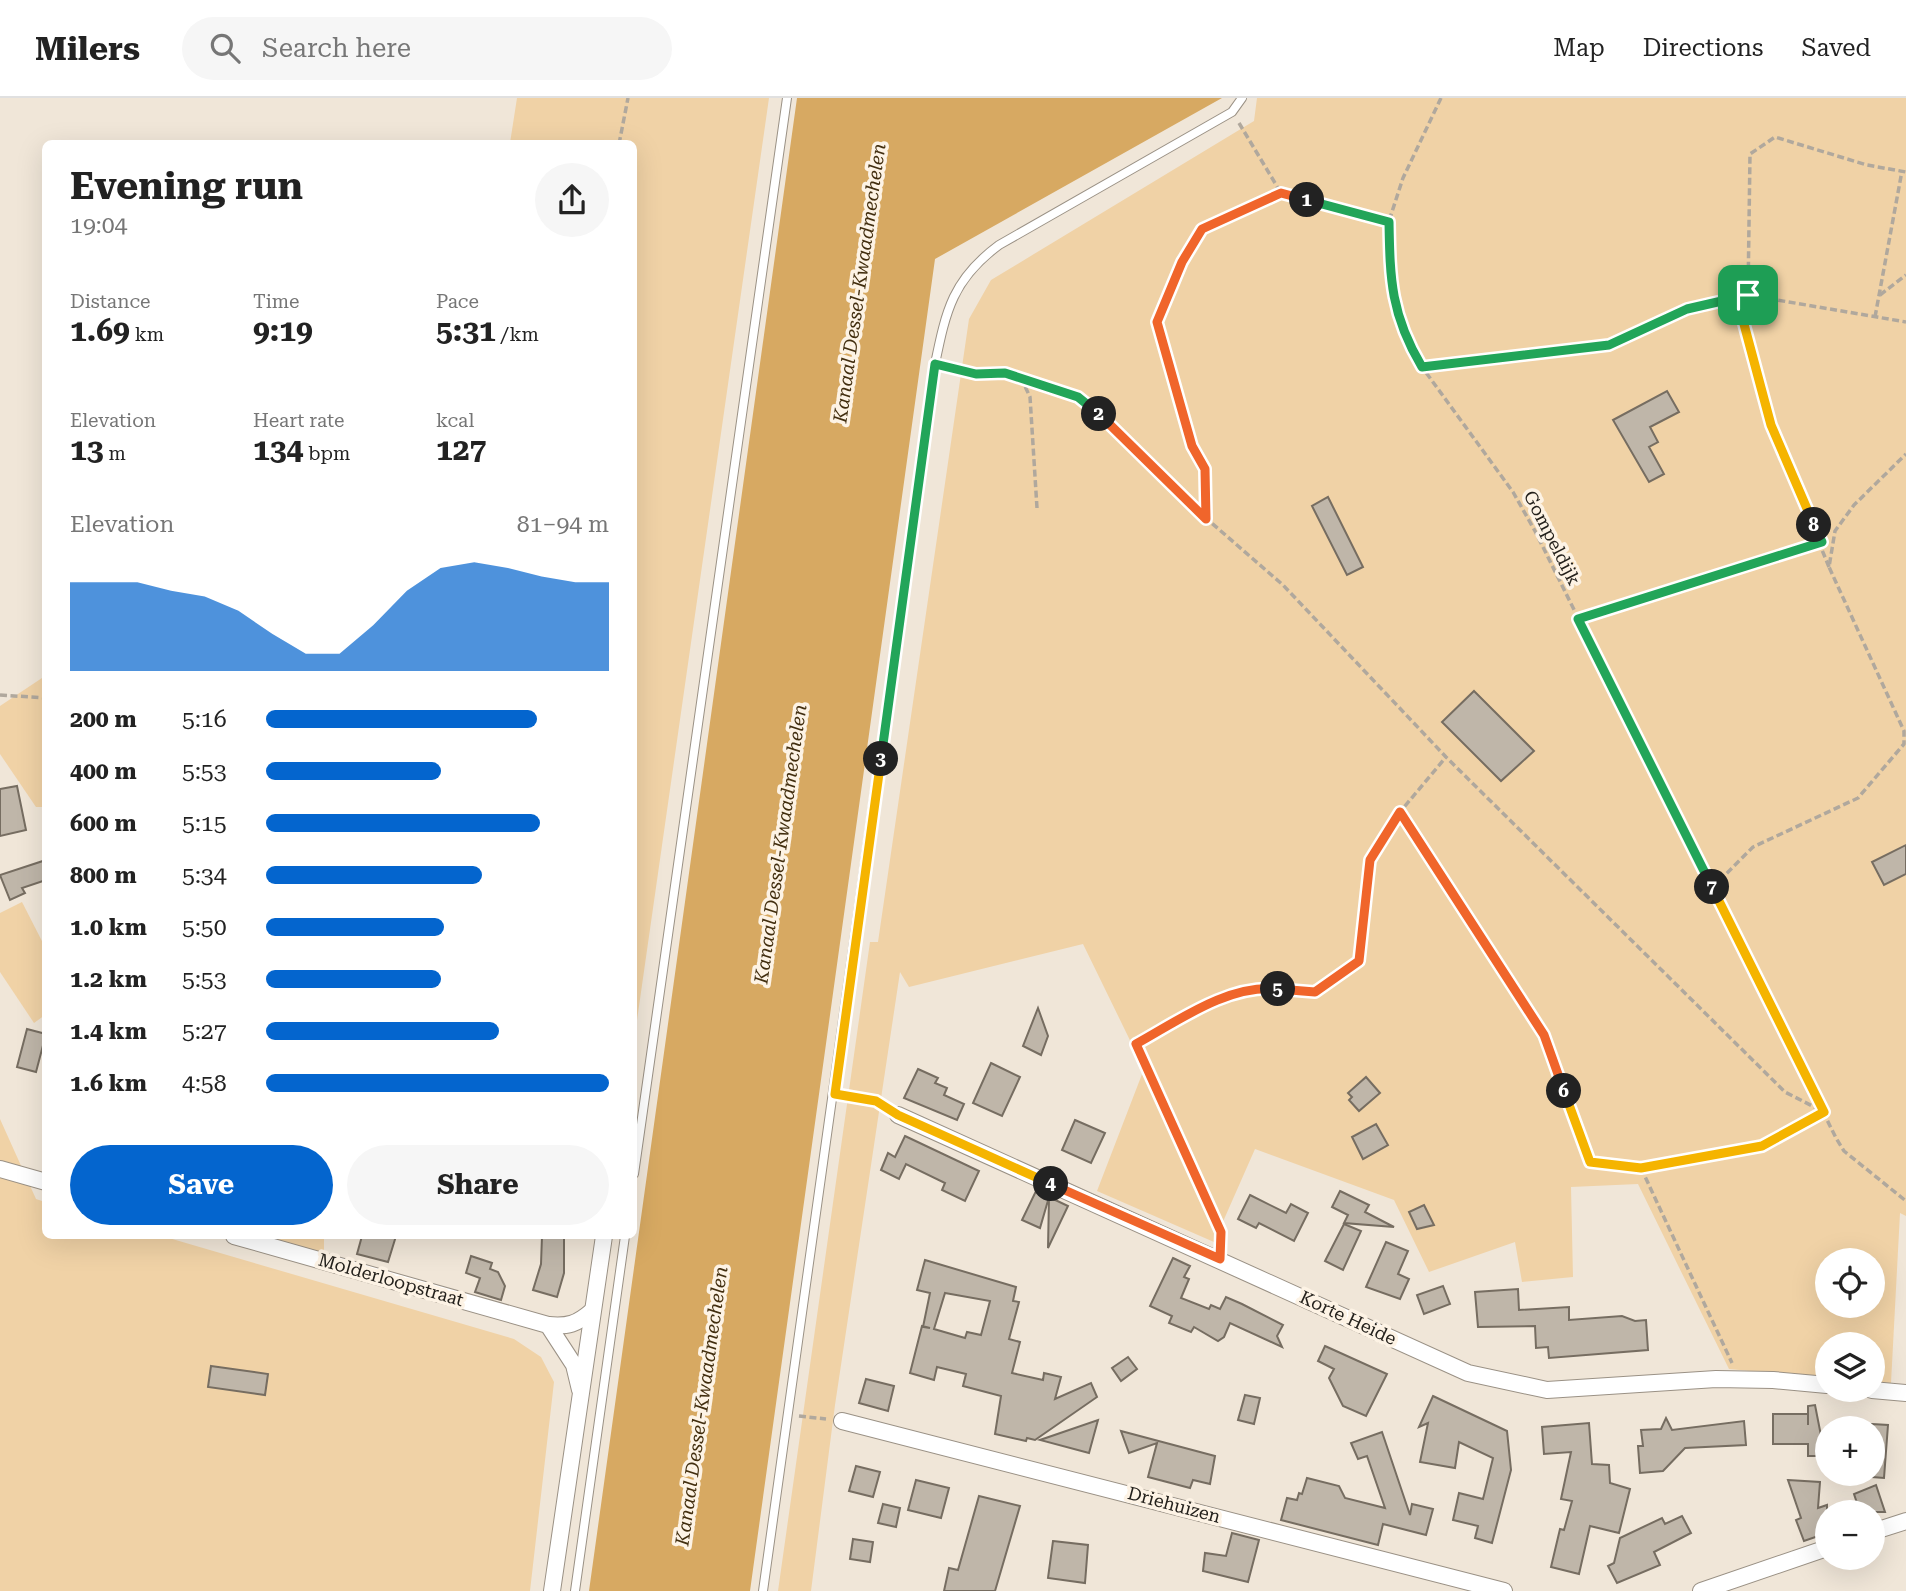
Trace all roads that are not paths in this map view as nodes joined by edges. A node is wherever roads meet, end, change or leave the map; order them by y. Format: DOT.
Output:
graph roads {
  1 [pos="787,98"];
  2 [pos="1242,98"];
  3 [pos="898,1115"];
  4 [pos="637,1153"];
  5 [pos="0,1169"];
  6 [pos="42,1181"];
  7 [pos="245,1239"];
  8 [pos="604,1239"];
  9 [pos="625,1239"];
  10 [pos="593,1311"];
  11 [pos="548,1325"];
  12 [pos="1815,1384"];
  13 [pos="580,1390"];
  14 [pos="1885,1391"];
  15 [pos="1906,1393"];
  16 [pos="842,1421"];
  17 [pos="1906,1521"];
  18 [pos="1885,1528"];
  19 [pos="1815,1552"];
  20 [pos="552,1591"];
  21 [pos="575,1591"];
  22 [pos="763,1591"];
  23 [pos="1504,1591"];
  24 [pos="1701,1591"];
  1 -- 4 [label="lane"];
  2 -- 22 [label="lane"];
  3 -- 12 [label="street, Korte Heide"];
  5 -- 6 [label="street"];
  7 -- 11 [label="street, Molderloopstraat"];
  8 -- 10 [label="street"];
  9 -- 21 [label="lane"];
  10 -- 11 [label="street, Molderloopstraat"];
  10 -- 13 [label="street"];
  11 -- 13 [label="street"];
  13 -- 20 [label="street"];
  14 -- 15 [label="street"];
  16 -- 23 [label="street, Driehuizen"];
  17 -- 18 [label="street"];
  19 -- 24 [label="street"];
}
